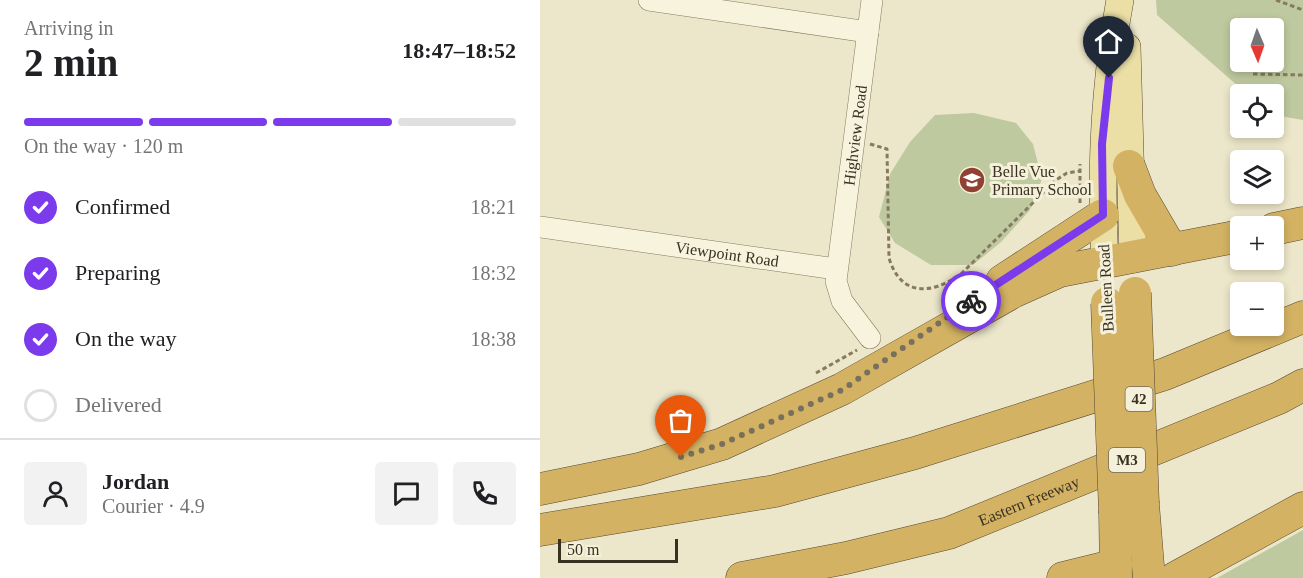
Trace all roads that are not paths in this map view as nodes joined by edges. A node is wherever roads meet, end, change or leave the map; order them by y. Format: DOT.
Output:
graph roads {
  1 [pos="649,0"];
  2 [pos="872,0"];
  3 [pos="1120,0"];
  4 [pos="1128,0"];
  5 [pos="868,32"];
  6 [pos="1129,166"];
  7 [pos="1103,215"];
  8 [pos="1303,223"];
  9 [pos="540,227"];
  10 [pos="1284,227"];
  11 [pos="1230,238"];
  12 [pos="1172,250"];
  13 [pos="1119,261"];
  14 [pos="836,269"];
  15 [pos="1303,316"];
  16 [pos="870,338"];
  17 [pos="1303,385"];
  18 [pos="842,390"];
  19 [pos="540,489"];
  20 [pos="776,491"];
  21 [pos="1303,508"];
  22 [pos="1129,509"];
  23 [pos="540,516"];
  24 [pos="540,530"];
  25 [pos="1116,571"];
  26 [pos="742,578"];
  27 [pos="1063,578"];
  28 [pos="1149,578"];
  29 [pos="1175,578"];
  1 -- 5 [label="street"];
  2 -- 5 [label="street, Highview Road"];
  3 -- 7 [label="main road, Bulleen Road / 42"];
  4 -- 6 [label="main road, Bulleen Road / 42"];
  5 -- 14 [label="street, Highview Road"];
  6 -- 12 [label="highway"];
  6 -- 13 [label="main road, Bulleen Road / 42"];
  7 -- 13 [label="main road, Bulleen Road / 42"];
  7 -- 18 [label="highway"];
  8 -- 10 [label="highway"];
  9 -- 14 [label="street, Viewpoint Road"];
  11 -- 12 [label="highway"];
  12 -- 13 [label="highway"];
  13 -- 18 [label="highway"];
  13 -- 22 [label="highway, Bulleen Road / 42, bridge"];
  14 -- 16 [label="street"];
  15 -- 20 [label="highway"];
  17 -- 26 [label="highway, Eastern Freeway / M3"];
  18 -- 19 [label="highway"];
  20 -- 23 [label="highway"];
  20 -- 24 [label="highway"];
  21 -- 29 [label="highway"];
  22 -- 25 [label="highway, Bulleen Road / 42"];
  22 -- 28 [label="highway, Bulleen Road / 42"];
  25 -- 27 [label="highway, 42"];
}
